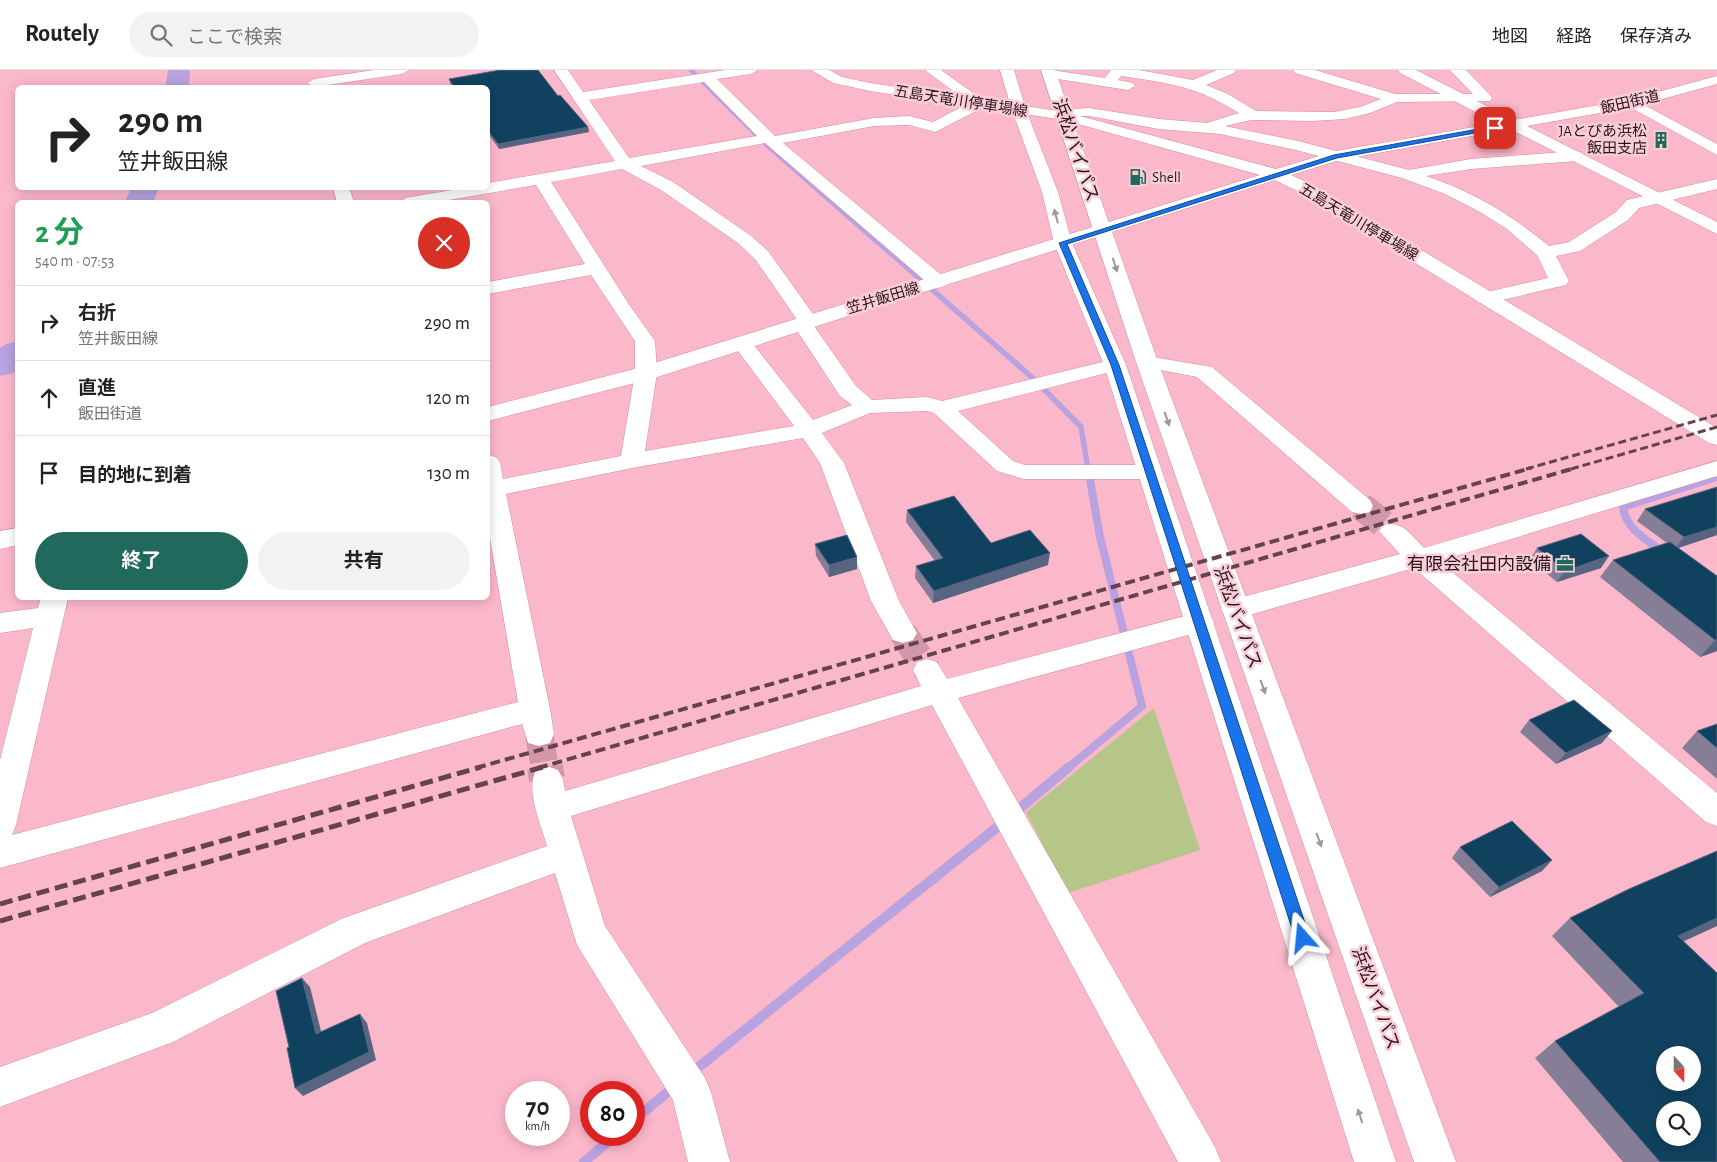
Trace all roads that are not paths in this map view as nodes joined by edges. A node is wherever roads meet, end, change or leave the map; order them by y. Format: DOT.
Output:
graph roads {
  1 [pos="402,70"];
  2 [pos="561,70"];
  3 [pos="751,70"];
  4 [pos="818,70"];
  5 [pos="932,70"];
  6 [pos="1007,70"];
  7 [pos="1230,70"];
  8 [pos="1300,70"];
  9 [pos="1405,70"];
  10 [pos="1457,70"];
  11 [pos="1049,72"];
  12 [pos="707,77"];
  13 [pos="313,80"];
  14 [pos="1171,80"];
  15 [pos="1717,80"];
  16 [pos="1110,82"];
  17 [pos="1195,85"];
  18 [pos="1138,88"];
  19 [pos="580,97"];
  20 [pos="1394,98"];
  21 [pos="1461,98"];
  22 [pos="1633,103"];
  23 [pos="979,104"];
  24 [pos="1019,110"];
  25 [pos="1064,115"];
  26 [pos="1252,115"];
  27 [pos="1514,125"];
  28 [pos="1204,128"];
  29 [pos="770,140"];
  30 [pos="1717,150"];
  31 [pos="1336,156"];
  32 [pos="1576,156"];
  33 [pos="625,164"];
  34 [pos="1278,175"];
  35 [pos="1408,175"];
  36 [pos="541,179"];
  37 [pos="1717,184"];
  38 [pos="490,188"];
  39 [pos="479,190"];
  40 [pos="1658,197"];
  41 [pos="423,200"];
  42 [pos="1717,228"];
  43 [pos="1103,229"];
  44 [pos="1063,243"];
  45 [pos="1545,252"];
  46 [pos="596,268"];
  47 [pos="937,282"];
  48 [pos="490,288"];
  49 [pos="1485,298"];
  50 [pos="805,322"];
  51 [pos="742,344"];
  52 [pos="1147,362"];
  53 [pos="1115,365"];
  54 [pos="646,373"];
  55 [pos="867,407"];
  56 [pos="942,408"];
  57 [pos="490,413"];
  58 [pos="809,430"];
  59 [pos="1717,438"];
  60 [pos="632,461"];
  61 [pos="1717,468"];
  62 [pos="490,471"];
  63 [pos="1150,472"];
  64 [pos="494,489"];
  65 [pos="1362,506"];
  66 [pos="1392,531"];
  67 [pos="15,537"];
  68 [pos="0,540"];
  69 [pos="1419,558"];
  70 [pos="51,607"];
  71 [pos="1234,609"];
  72 [pos="1200,622"];
  73 [pos="0,623"];
  74 [pos="903,633"];
  75 [pos="933,681"];
  76 [pos="1717,812"];
  77 [pos="0,825"];
  78 [pos="0,853"];
  79 [pos="567,854"];
  80 [pos="0,1087"];
  81 [pos="709,1162"];
  82 [pos="1200,1162"];
  83 [pos="1375,1162"];
  84 [pos="1436,1162"];
  1 -- 13 [label="main road"];
  2 -- 19 [label="main road"];
  3 -- 12 [label="main road"];
  4 -- 23 [label="main road, 五島天竜川停車場線"];
  5 -- 23 [label="main road"];
  6 -- 24 [label="main road, 浜松バイパス"];
  7 -- 17 [label="main road"];
  8 -- 20 [label="main road"];
  9 -- 21 [label="main road"];
  10 -- 21 [label="main road"];
  11 -- 16 [label="main road"];
  11 -- 25 [label="main road, 浜松バイパス"];
  12 -- 19 [label="main road"];
  12 -- 29 [label="main road"];
  14 -- 16 [label="main road"];
  14 -- 17 [label="main road"];
  15 -- 22 [label="main road, 飯田街道"];
  16 -- 18 [label="main road"];
  17 -- 26 [label="main road"];
  19 -- 33 [label="main road"];
  20 -- 21 [label="main road"];
  20 -- 26 [label="main road"];
  21 -- 27 [label="main road"];
  22 -- 27 [label="main road, 飯田街道"];
  22 -- 30 [label="main road"];
  23 -- 24 [label="main road, 五島天竜川停車場線"];
  23 -- 29 [label="main road"];
  24 -- 25 [label="main road, 五島天竜川停車場線"];
  44 -- 24 [label="main road, 浜松バイパス, one-way"];
  25 -- 28 [label="main road"];
  25 -- 34 [label="main road, 五島天竜川停車場線"];
  25 -- 43 [label="main road, 浜松バイパス"];
  26 -- 28 [label="main road"];
  27 -- 31 [label="main road, 飯田街道"];
  27 -- 32 [label="main road"];
  28 -- 31 [label="main road"];
  29 -- 33 [label="main road"];
  29 -- 47 [label="main road"];
  31 -- 34 [label="main road, 飯田街道"];
  31 -- 35 [label="main road"];
  32 -- 35 [label="main road"];
  32 -- 40 [label="main road"];
  33 -- 36 [label="main road"];
  33 -- 50 [label="main road"];
  34 -- 43 [label="main road, 笠井飯田線"];
  34 -- 49 [label="main road, 五島天竜川停車場線"];
  35 -- 45 [label="main road"];
  36 -- 38 [label="main road"];
  36 -- 46 [label="main road"];
  37 -- 40 [label="main road"];
  39 -- 41 [label="main road"];
  40 -- 42 [label="main road"];
  40 -- 45 [label="main road"];
  43 -- 44 [label="main road, 笠井飯田線"];
  43 -- 52 [label="main road, 浜松バイパス, one-way"];
  44 -- 47 [label="main road, 笠井飯田線"];
  44 -- 53 [label="main road, 浜松バイパス"];
  45 -- 49 [label="main road"];
  46 -- 48 [label="main road"];
  46 -- 54 [label="main road"];
  47 -- 50 [label="main road, 笠井飯田線"];
  49 -- 59 [label="main road, 五島天竜川停車場線"];
  50 -- 51 [label="main road, 笠井飯田線"];
  50 -- 55 [label="main road"];
  51 -- 54 [label="main road, 笠井飯田線"];
  51 -- 58 [label="main road"];
  52 -- 65 [label="main road"];
  52 -- 71 [label="main road, 浜松バイパス, one-way"];
  53 -- 56 [label="main road"];
  53 -- 63 [label="main road, 浜松バイパス"];
  54 -- 57 [label="main road, 笠井飯田線"];
  54 -- 60 [label="main road"];
  55 -- 56 [label="main road"];
  55 -- 58 [label="main road"];
  56 -- 63 [label="main road"];
  58 -- 60 [label="main road"];
  58 -- 74 [label="main road"];
  60 -- 64 [label="main road"];
  61 -- 69 [label="main road"];
  62 -- 64 [label="main road"];
  63 -- 72 [label="main road, 浜松バイパス"];
  64 -- 78 [label="main road"];
  66 -- 69 [label="main road"];
  67 -- 68 [label="main road"];
  69 -- 71 [label="main road"];
  69 -- 76 [label="main road"];
  70 -- 73 [label="main road"];
  70 -- 77 [label="main road"];
  71 -- 84 [label="main road, 浜松バイパス, one-way"];
  72 -- 75 [label="main road"];
  83 -- 72 [label="main road, 浜松バイパス, one-way"];
  75 -- 79 [label="main road"];
  75 -- 82 [label="main road"];
  79 -- 80 [label="main road"];
  79 -- 81 [label="main road"];
}
